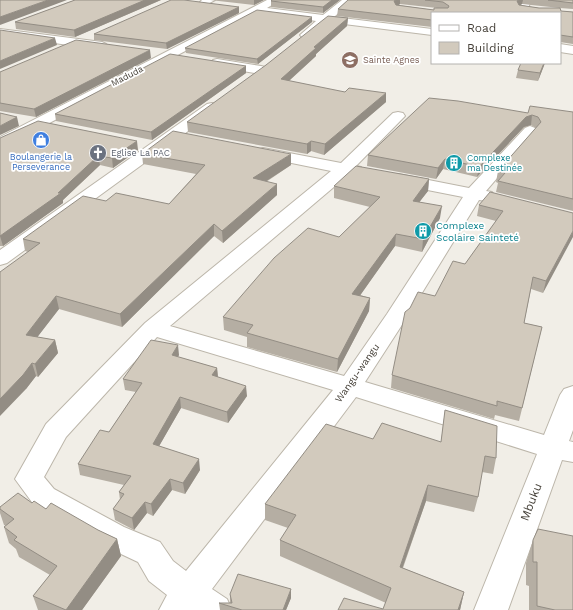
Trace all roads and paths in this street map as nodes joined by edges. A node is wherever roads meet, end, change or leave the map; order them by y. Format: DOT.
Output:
graph roads {
  1 [pos="275,0"];
  2 [pos="348,0"];
  3 [pos="523,7"];
  4 [pos="240,8"];
  5 [pos="254,10"];
  6 [pos="537,10"];
  7 [pos="395,14"];
  8 [pos="326,19"];
  9 [pos="14,24"];
  10 [pos="385,26"];
  11 [pos="0,31"];
  12 [pos="431,32"];
  13 [pos="97,33"];
  14 [pos="76,42"];
  15 [pos="296,42"];
  16 [pos="114,48"];
  17 [pos="561,48"];
  18 [pos="573,50"];
  19 [pos="56,52"];
  20 [pos="152,53"];
  21 [pos="167,55"];
  22 [pos="190,59"];
  23 [pos="206,62"];
  24 [pos="242,84"];
  25 [pos="223,98"];
  26 [pos="398,116"];
  27 [pos="14,119"];
  28 [pos="36,123"];
  29 [pos="59,127"];
  30 [pos="530,131"];
  31 [pos="173,135"];
  32 [pos="196,140"];
  33 [pos="0,143"];
  34 [pos="134,143"];
  35 [pos="156,147"];
  36 [pos="251,150"];
  37 [pos="344,169"];
  38 [pos="474,193"];
  39 [pos="504,201"];
  40 [pos="0,259"];
  41 [pos="153,328"];
  42 [pos="350,386"];
  43 [pos="573,395"];
  44 [pos="562,450"];
  45 [pos="182,602"];
  46 [pos="214,610"];
  47 [pos="491,610"];
  1 -- 5 [label="street, Maduda"];
  2 -- 8 [label="street"];
  3 -- 6 [label="street"];
  4 -- 5 [label="street"];
  5 -- 8 [label="street"];
  5 -- 21 [label="street, Maduda"];
  7 -- 10 [label="street"];
  8 -- 10 [label="street"];
  8 -- 15 [label="street"];
  9 -- 11 [label="street"];
  10 -- 12 [label="street"];
  11 -- 14 [label="street"];
  13 -- 14 [label="street"];
  14 -- 16 [label="street"];
  14 -- 19 [label="street"];
  17 -- 18 [label="street"];
  20 -- 21 [label="street"];
  21 -- 22 [label="street"];
  21 -- 28 [label="street, Maduda"];
  23 -- 24 [label="street"];
  25 -- 31 [label="street"];
  26 -- 37 [label="street"];
  27 -- 28 [label="street"];
  28 -- 29 [label="street"];
  28 -- 33 [label="street, Maduda"];
  30 -- 38 [label="street, Wangu-wangu"];
  31 -- 32 [label="street"];
  31 -- 35 [label="street"];
  34 -- 35 [label="street"];
  35 -- 40 [label="street"];
  36 -- 37 [label="street"];
  37 -- 38 [label="street"];
  37 -- 41 [label="street"];
  38 -- 39 [label="street"];
  38 -- 42 [label="street, Wangu-wangu"];
  41 -- 42 [label="street"];
  41 -- 45 [label="street"];
  42 -- 44 [label="street"];
  42 -- 45 [label="street, Wangu-wangu"];
  43 -- 44 [label="street, Mbuku"];
  44 -- 47 [label="street, Mbuku"];
  45 -- 46 [label="street"];
}
